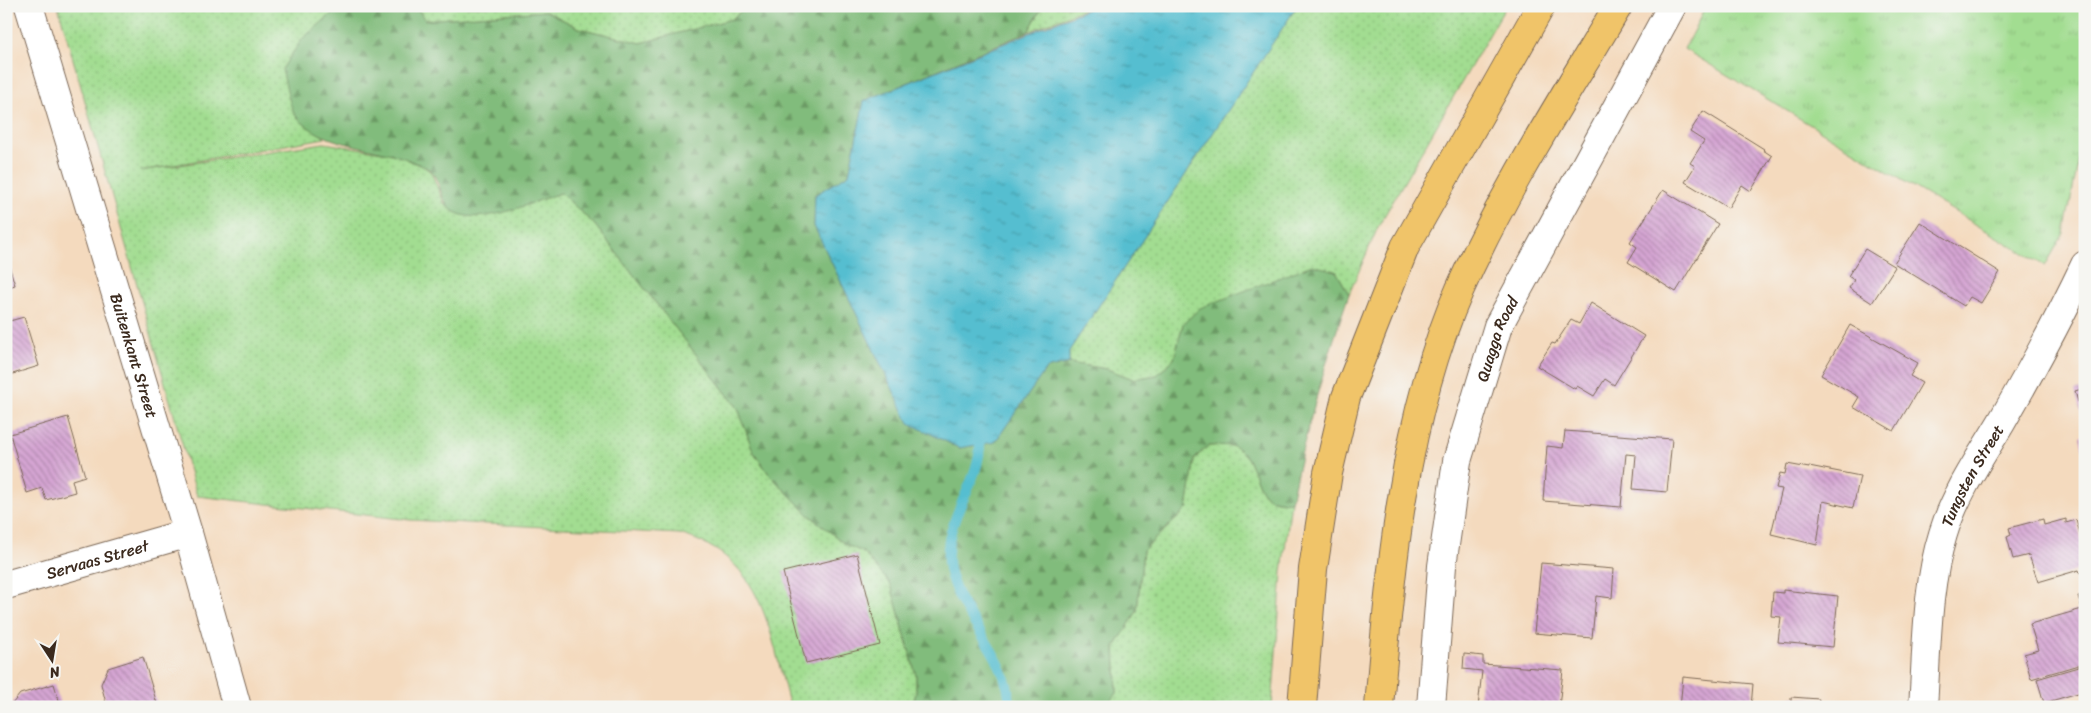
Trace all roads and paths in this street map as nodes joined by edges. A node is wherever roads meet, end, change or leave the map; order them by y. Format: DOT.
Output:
graph roads {
  1 [pos="28,6"];
  2 [pos="1541,6"];
  3 [pos="1618,6"];
  4 [pos="1672,6"];
  5 [pos="2085,266"];
  6 [pos="188,533"];
  7 [pos="6,586"];
  8 [pos="236,707"];
  9 [pos="1302,707"];
  10 [pos="1379,707"];
  11 [pos="1431,707"];
  12 [pos="1923,707"];
  1 -- 6 [label="street, Buitenkant Street"];
  2 -- 9 [label="main road"];
  3 -- 10 [label="main road"];
  4 -- 11 [label="street, Quagga Road"];
  5 -- 12 [label="street, Tungsten Street"];
  6 -- 7 [label="street, Servaas Street"];
  6 -- 8 [label="street, Buitenkant Street"];
}
